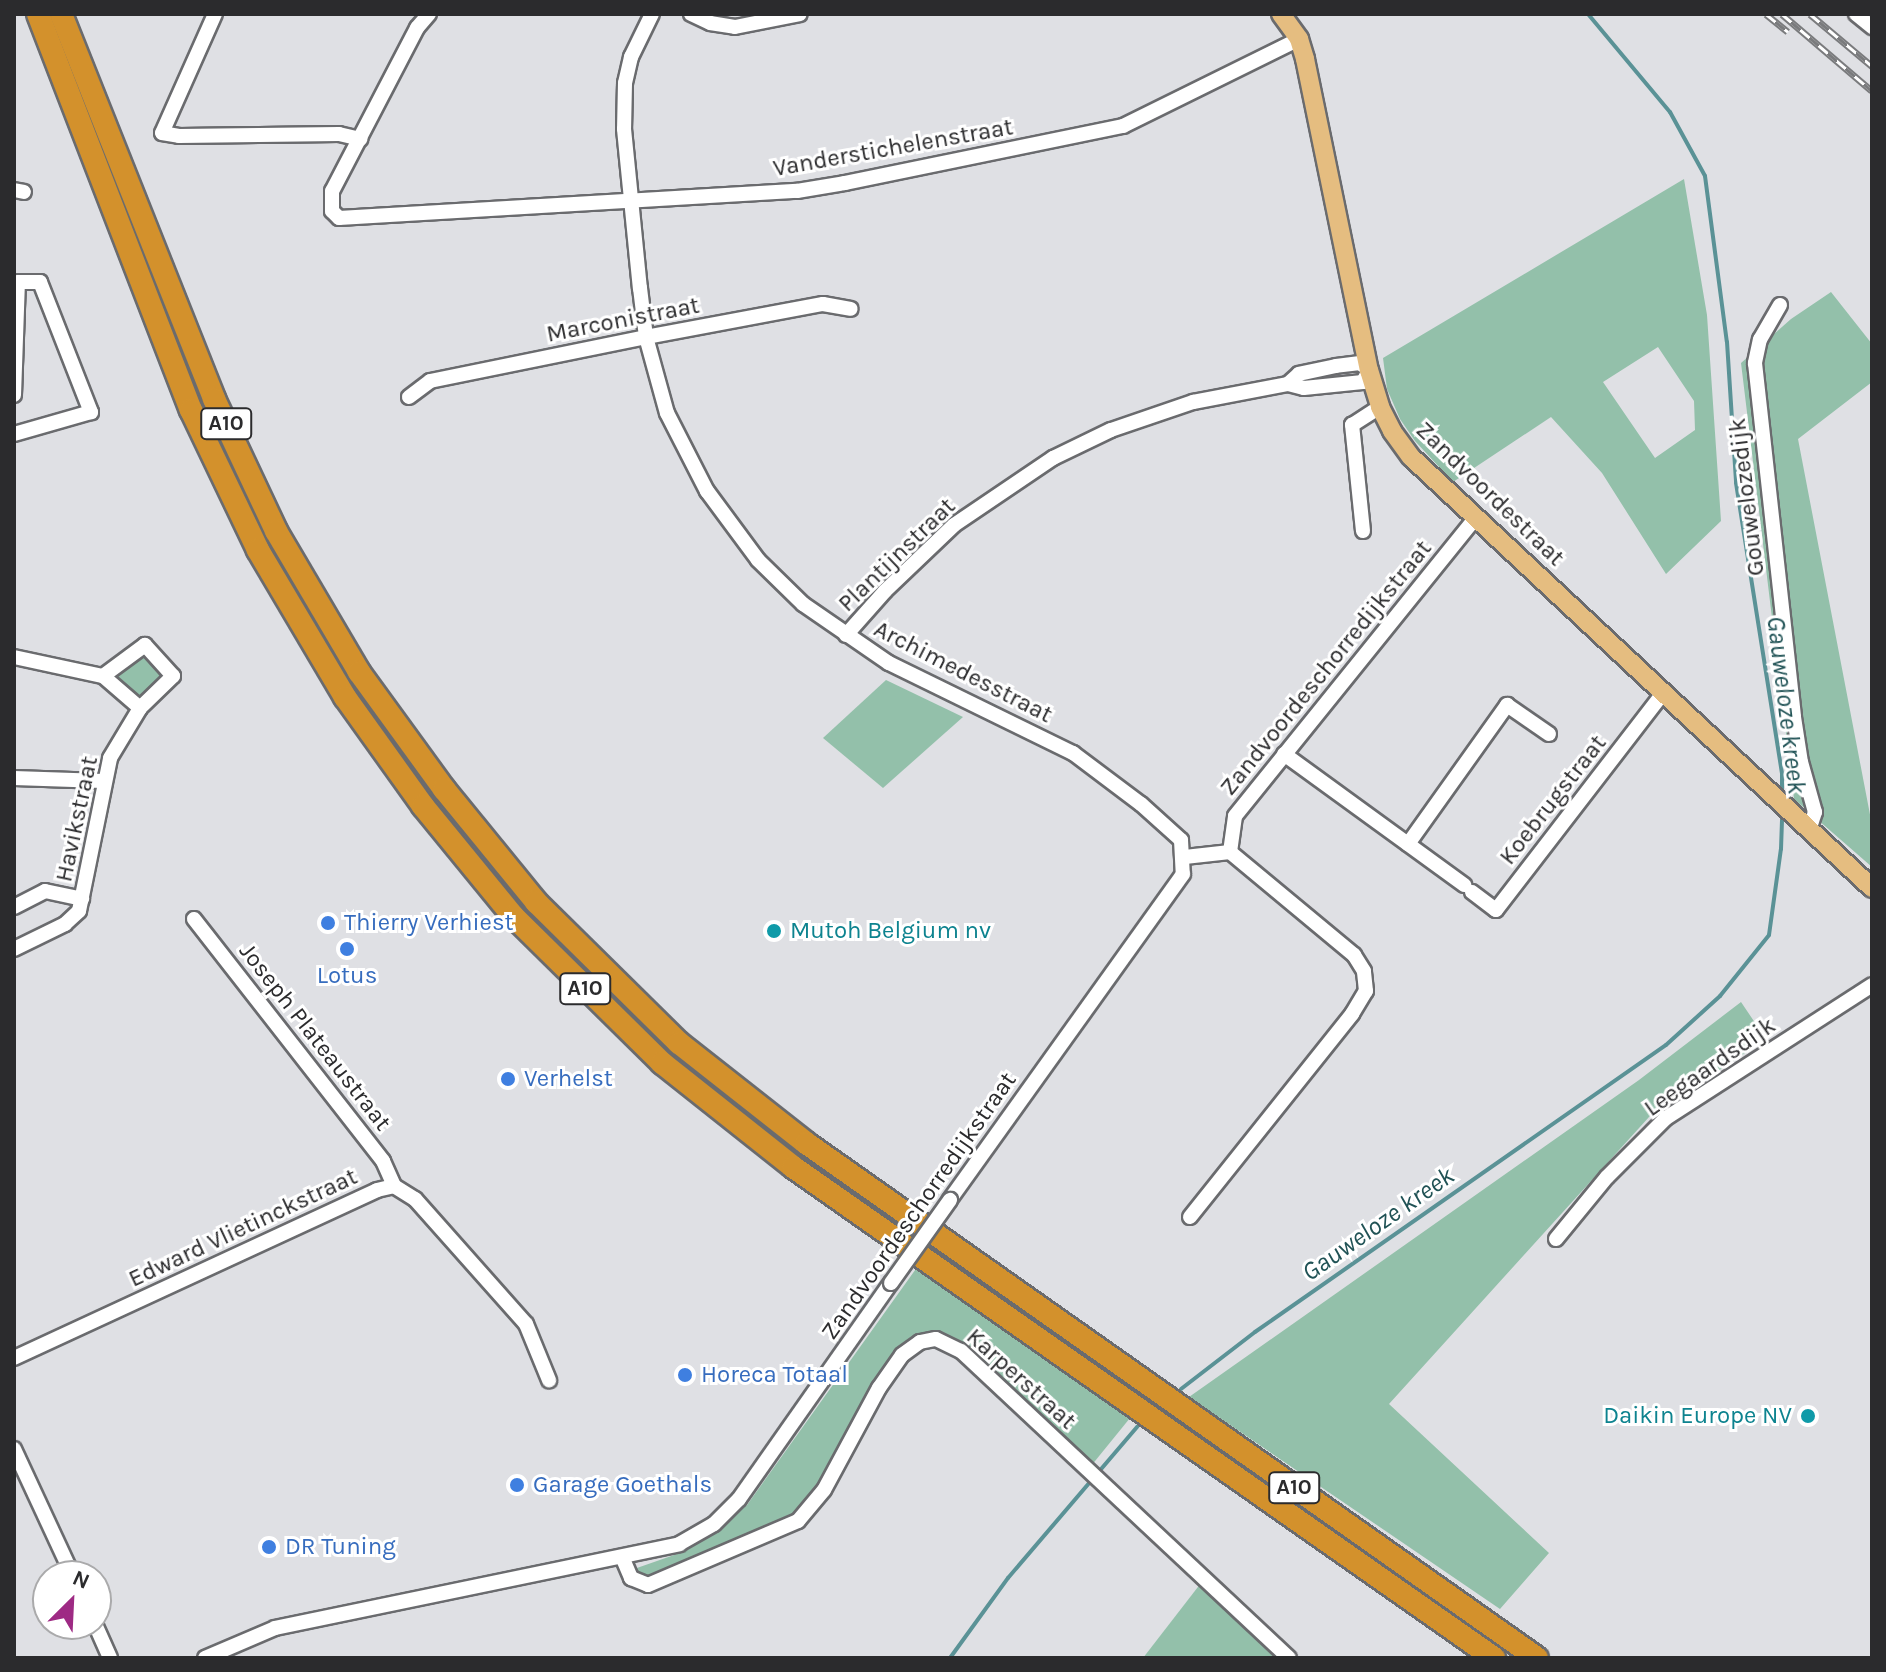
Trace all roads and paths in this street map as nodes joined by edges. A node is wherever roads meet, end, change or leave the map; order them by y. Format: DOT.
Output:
graph roads {
  1 [pos="38,14"];
  2 [pos="61,14"];
  3 [pos="215,14"];
  4 [pos="429,14"];
  5 [pos="652,14"];
  6 [pos="691,14"];
  7 [pos="800,14"];
  8 [pos="1856,14"];
  9 [pos="1287,16"];
  10 [pos="1872,27"];
  11 [pos="1299,39"];
  12 [pos="360,139"];
  13 [pos="630,201"];
  14 [pos="1780,305"];
  15 [pos="851,309"];
  16 [pos="646,337"];
  17 [pos="1369,370"];
  18 [pos="14,395"];
  19 [pos="409,397"];
  20 [pos="1380,407"];
  21 [pos="14,434"];
  22 [pos="1476,517"];
  23 [pos="1363,531"];
  24 [pos="846,635"];
  25 [pos="14,657"];
  26 [pos="103,676"];
  27 [pos="1663,693"];
  28 [pos="140,708"];
  29 [pos="1549,734"];
  30 [pos="1284,754"];
  31 [pos="14,778"];
  32 [pos="103,781"];
  33 [pos="1804,826"];
  34 [pos="1408,844"];
  35 [pos="1230,852"];
  36 [pos="1185,857"];
  37 [pos="1872,888"];
  38 [pos="82,899"];
  39 [pos="14,907"];
  40 [pos="194,919"];
  41 [pos="14,949"];
  42 [pos="1872,985"];
  43 [pos="394,1186"];
  44 [pos="1190,1217"];
  45 [pos="1556,1239"];
  46 [pos="14,1358"];
  47 [pos="549,1380"];
  48 [pos="14,1449"];
  49 [pos="623,1559"];
  50 [pos="66,1560"];
  51 [pos="205,1658"];
  52 [pos="1289,1658"];
  53 [pos="1494,1658"];
  54 [pos="1537,1658"];
  1 -- 53 [label="highway, A10"];
  2 -- 54 [label="highway, A10"];
  3 -- 12 [label="street"];
  4 -- 12 [label="street"];
  5 -- 13 [label="street, Archimedesstraat"];
  6 -- 7 [label="street"];
  8 -- 10 [label="street"];
  9 -- 11 [label="main road, Zandvoordestraat"];
  11 -- 13 [label="street, Vanderstichelenstraat"];
  11 -- 17 [label="main road, Zandvoordestraat"];
  12 -- 13 [label="street, Vanderstichelenstraat"];
  13 -- 16 [label="street, Archimedesstraat"];
  14 -- 33 [label="street, Gouwelozedijk"];
  15 -- 16 [label="street, Marconistraat"];
  16 -- 19 [label="street, Marconistraat"];
  16 -- 24 [label="street, Archimedesstraat"];
  17 -- 20 [label="main road, Zandvoordestraat"];
  17 -- 24 [label="street, Plantijnstraat"];
  18 -- 21 [label="street"];
  20 -- 22 [label="main road, Zandvoordestraat"];
  20 -- 23 [label="street"];
  22 -- 27 [label="main road, Zandvoordestraat"];
  22 -- 30 [label="street, Zandvoordeschorredijkstraat"];
  24 -- 36 [label="street, Archimedesstraat"];
  25 -- 26 [label="street"];
  26 -- 28 [label="street"];
  26 -- 28 [label="street, Havikstraat"];
  27 -- 33 [label="main road, Zandvoordestraat"];
  27 -- 34 [label="street, Koebrugstraat"];
  28 -- 32 [label="street, Havikstraat"];
  29 -- 34 [label="street"];
  30 -- 34 [label="street, Koebrugstraat"];
  30 -- 35 [label="street, Zandvoordeschorredijkstraat"];
  31 -- 32 [label="street"];
  32 -- 38 [label="street, Havikstraat"];
  33 -- 37 [label="main road, Zandvoordestraat"];
  35 -- 36 [label="street"];
  35 -- 44 [label="street"];
  36 -- 49 [label="street, Zandvoordeschorredijkstraat, bridge"];
  38 -- 39 [label="street, Havikstraat"];
  38 -- 41 [label="street, Havikstraat"];
  40 -- 43 [label="street, Joseph Plateaustraat"];
  42 -- 45 [label="street, Leegaardsdijk"];
  43 -- 46 [label="street, Edward Vlietinckstraat"];
  43 -- 47 [label="street, Edward Vlietinckstraat"];
  48 -- 50 [label="street"];
  49 -- 51 [label="street, Zandvoordeschorredijkstraat"];
  49 -- 52 [label="street, Karperstraat"];
}
